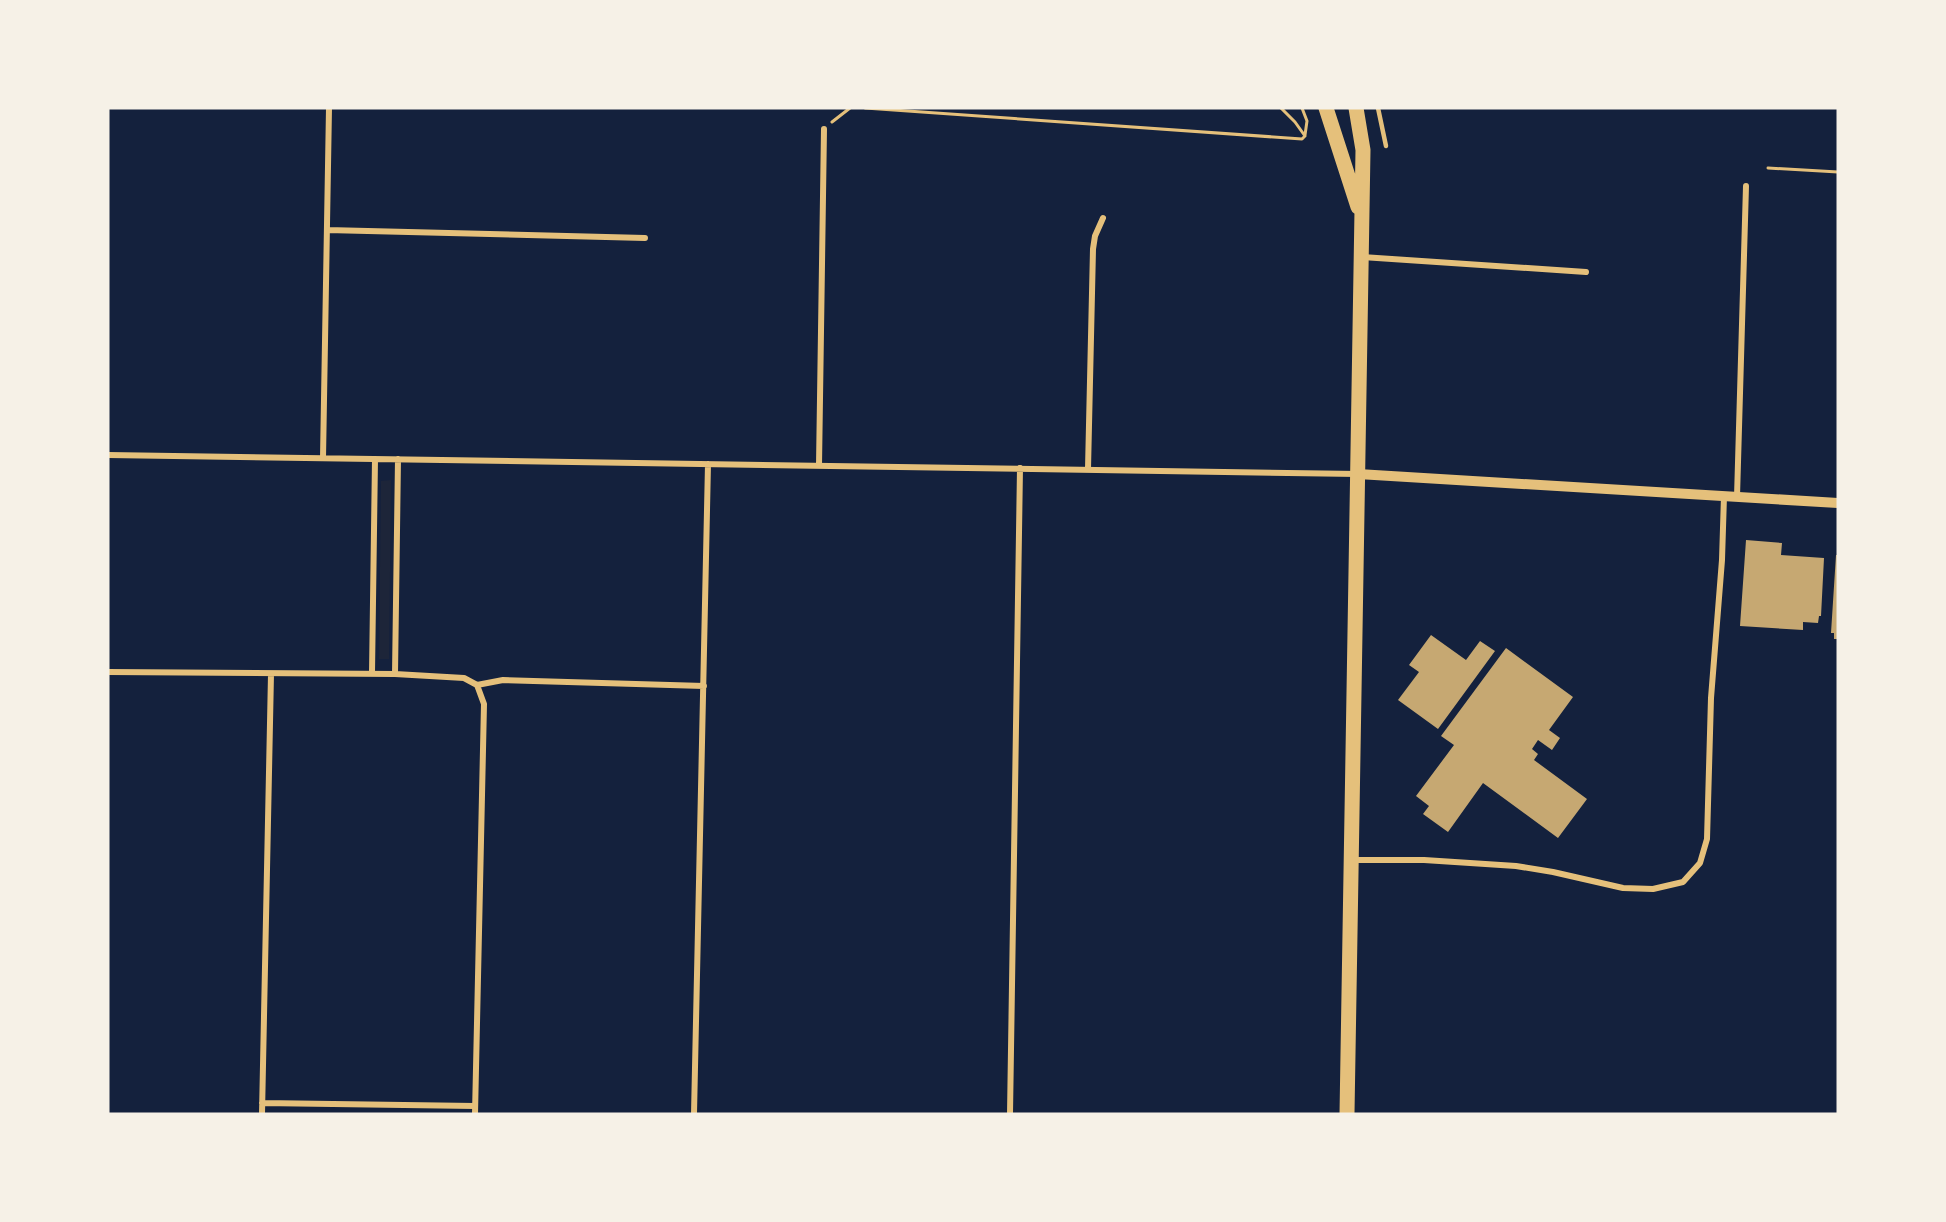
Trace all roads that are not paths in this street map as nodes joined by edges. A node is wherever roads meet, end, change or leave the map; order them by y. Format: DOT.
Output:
graph roads {
  1 [pos="329,108"];
  2 [pos="1326,108"];
  3 [pos="1356,108"];
  4 [pos="1378,108"];
  5 [pos="824,129"];
  6 [pos="1386,146"];
  7 [pos="1746,186"];
  8 [pos="1103,218"];
  9 [pos="1362,219"];
  10 [pos="327,230"];
  11 [pos="645,238"];
  12 [pos="1362,257"];
  13 [pos="1586,272"];
  14 [pos="108,455"];
  15 [pos="323,458"];
  16 [pos="375,459"];
  17 [pos="398,459"];
  18 [pos="708,464"];
  19 [pos="819,465"];
  20 [pos="1020,468"];
  21 [pos="1088,470"];
  22 [pos="1358,474"];
  23 [pos="1724,496"];
  24 [pos="1737,497"];
  25 [pos="1838,503"];
  26 [pos="108,672"];
  27 [pos="372,673"];
  28 [pos="271,674"];
  29 [pos="395,674"];
  30 [pos="477,685"];
  31 [pos="704,686"];
  32 [pos="1351,860"];
  33 [pos="262,1104"];
  34 [pos="476,1106"];
  35 [pos="262,1114"];
  36 [pos="475,1114"];
  37 [pos="694,1114"];
  38 [pos="1010,1114"];
  39 [pos="1347,1114"];
  1 -- 10 [label="street"];
  2 -- 9 [label="main road"];
  3 -- 9 [label="main road"];
  4 -- 6 [label="lane"];
  5 -- 19 [label="street"];
  7 -- 24 [label="street"];
  8 -- 21 [label="street"];
  9 -- 12 [label="main road"];
  10 -- 11 [label="street"];
  10 -- 15 [label="street"];
  12 -- 13 [label="street"];
  12 -- 22 [label="main road"];
  14 -- 15 [label="street"];
  15 -- 16 [label="street"];
  16 -- 17 [label="street"];
  16 -- 27 [label="street"];
  17 -- 18 [label="street"];
  17 -- 29 [label="street"];
  18 -- 19 [label="street"];
  18 -- 31 [label="street"];
  19 -- 20 [label="street"];
  20 -- 21 [label="street"];
  20 -- 38 [label="street"];
  21 -- 22 [label="street"];
  22 -- 23 [label="street"];
  22 -- 32 [label="main road"];
  23 -- 24 [label="street"];
  23 -- 32 [label="street"];
  24 -- 25 [label="street"];
  26 -- 28 [label="street"];
  27 -- 28 [label="street"];
  27 -- 29 [label="street"];
  28 -- 33 [label="street"];
  29 -- 30 [label="street"];
  30 -- 31 [label="street"];
  30 -- 34 [label="street"];
  31 -- 37 [label="street"];
  32 -- 39 [label="main road"];
  33 -- 34 [label="street"];
  33 -- 35 [label="street"];
  34 -- 36 [label="street"];
}
